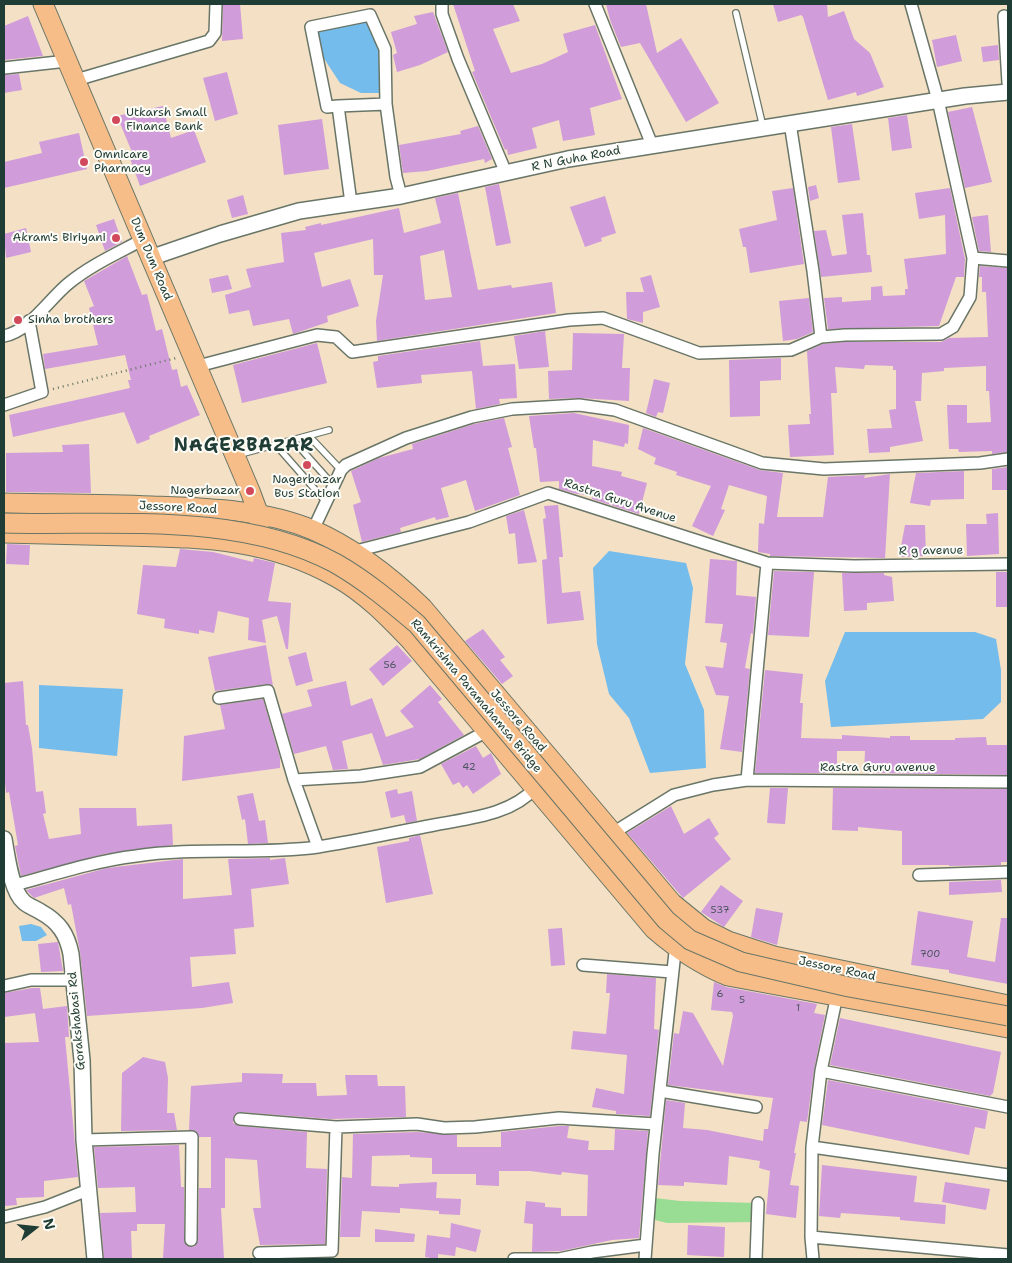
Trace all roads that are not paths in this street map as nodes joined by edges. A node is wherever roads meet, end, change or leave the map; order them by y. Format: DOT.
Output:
graph roads {
  1 [pos="42,4"];
  2 [pos="216,4"];
  3 [pos="442,4"];
  4 [pos="595,4"];
  5 [pos="911,4"];
  6 [pos="736,13"];
  7 [pos="1004,16"];
  8 [pos="67,61"];
  9 [pos="4,68"];
  10 [pos="76,80"];
  11 [pos="1008,83"];
  12 [pos="1008,92"];
  13 [pos="938,100"];
  14 [pos="386,104"];
  15 [pos="338,106"];
  16 [pos="790,123"];
  17 [pos="764,127"];
  18 [pos="652,145"];
  19 [pos="506,173"];
  20 [pos="401,196"];
  21 [pos="351,204"];
  22 [pos="142,240"];
  23 [pos="150,258"];
  24 [pos="973,258"];
  25 [pos="1008,261"];
  26 [pos="29,321"];
  27 [pos="4,336"];
  28 [pos="821,337"];
  29 [pos="195,360"];
  30 [pos="4,405"];
  31 [pos="330,430"];
  32 [pos="309,436"];
  33 [pos="293,440"];
  34 [pos="276,444"];
  35 [pos="235,456"];
  36 [pos="1008,459"];
  37 [pos="341,470"];
  38 [pos="334,486"];
  39 [pos="4,502"];
  40 [pos="326,502"];
  41 [pos="259,515"];
  42 [pos="4,523"];
  43 [pos="313,530"];
  44 [pos="4,533"];
  45 [pos="258,545"];
  46 [pos="352,552"];
  47 [pos="767,563"];
  48 [pos="1008,564"];
  49 [pos="854,566"];
  50 [pos="336,577"];
  51 [pos="219,698"];
  52 [pos="487,731"];
  53 [pos="294,780"];
  54 [pos="747,780"];
  55 [pos="1008,782"];
  56 [pos="536,788"];
  57 [pos="613,833"];
  58 [pos="4,839"];
  59 [pos="318,847"];
  60 [pos="1008,872"];
  61 [pos="919,875"];
  62 [pos="14,885"];
  63 [pos="689,917"];
  64 [pos="674,946"];
  65 [pos="583,965"];
  66 [pos="672,972"];
  67 [pos="72,980"];
  68 [pos="4,986"];
  69 [pos="837,995"];
  70 [pos="1008,1004"];
  71 [pos="1008,1016"];
  72 [pos="1008,1028"];
  73 [pos="821,1071"];
  74 [pos="660,1091"];
  75 [pos="756,1107"];
  76 [pos="1008,1107"];
  77 [pos="240,1119"];
  78 [pos="656,1124"];
  79 [pos="336,1126"];
  80 [pos="84,1140"];
  81 [pos="812,1147"];
  82 [pos="1008,1175"];
  83 [pos="88,1190"];
  84 [pos="758,1203"];
  85 [pos="4,1217"];
  86 [pos="811,1237"];
  87 [pos="191,1240"];
  88 [pos="646,1245"];
  89 [pos="260,1253"];
  90 [pos="1008,1255"];
  91 [pos="95,1259"];
  92 [pos="514,1259"];
  93 [pos="645,1259"];
  94 [pos="756,1259"];
  95 [pos="813,1259"];
  1 -- 8 [label="main road, Dum Dum Road"];
  2 -- 10 [label="street"];
  3 -- 19 [label="street"];
  4 -- 18 [label="street"];
  5 -- 13 [label="street"];
  6 -- 17 [label="lane"];
  7 -- 11 [label="street"];
  8 -- 9 [label="street"];
  8 -- 10 [label="main road, Dum Dum Road"];
  10 -- 22 [label="main road, Dum Dum Road"];
  12 -- 13 [label="street, R N Guha Road"];
  13 -- 16 [label="street, R N Guha Road"];
  13 -- 24 [label="street"];
  14 -- 15 [label="street"];
  14 -- 15 [label="street"];
  14 -- 20 [label="street"];
  15 -- 21 [label="street"];
  16 -- 17 [label="street, R N Guha Road"];
  16 -- 28 [label="street"];
  17 -- 18 [label="street, R N Guha Road"];
  18 -- 19 [label="street, R N Guha Road"];
  19 -- 20 [label="street, R N Guha Road"];
  20 -- 21 [label="street, R N Guha Road"];
  21 -- 23 [label="street, R N Guha Road"];
  22 -- 23 [label="main road, Dum Dum Road"];
  22 -- 26 [label="street"];
  23 -- 29 [label="main road, Dum Dum Road"];
  24 -- 25 [label="street"];
  24 -- 28 [label="street"];
  26 -- 27 [label="street"];
  26 -- 30 [label="street"];
  28 -- 29 [label="street"];
  29 -- 35 [label="main road, Dum Dum Road"];
  31 -- 32 [label="lane"];
  32 -- 33 [label="lane"];
  32 -- 37 [label="lane"];
  33 -- 34 [label="lane"];
  33 -- 38 [label="lane"];
  34 -- 35 [label="lane"];
  34 -- 40 [label="lane"];
  35 -- 41 [label="main road, Dum Dum Road"];
  36 -- 37 [label="street"];
  37 -- 38 [label="street"];
  38 -- 40 [label="street"];
  39 -- 41 [label="main road, Jessore Road"];
  40 -- 43 [label="street"];
  41 -- 43 [label="main road, Jessore Road"];
  41 -- 45 [label="main road"];
  42 -- 71 [label="main road, Ramkrishna Paramahamsa Bridge, bridge"];
  43 -- 46 [label="main road, Jessore Road"];
  44 -- 45 [label="main road, Jessore Road"];
  45 -- 50 [label="main road, Jessore Road"];
  46 -- 47 [label="street, Rastra Guru Avenue"];
  46 -- 50 [label="street"];
  46 -- 57 [label="main road, Jessore Road"];
  47 -- 49 [label="street, Rastra Guru Avenue"];
  47 -- 54 [label="street"];
  48 -- 49 [label="street, R g avenue"];
  50 -- 52 [label="main road, Jessore Road"];
  51 -- 53 [label="street"];
  52 -- 53 [label="street"];
  52 -- 56 [label="main road, Jessore Road"];
  53 -- 59 [label="street"];
  54 -- 55 [label="street, Rastra Guru avenue"];
  54 -- 57 [label="street, Rastra Guru avenue"];
  56 -- 59 [label="street"];
  56 -- 64 [label="main road, Jessore Road"];
  57 -- 63 [label="main road, Jessore Road"];
  58 -- 62 [label="street, Gorakshabasi Rd"];
  59 -- 62 [label="street"];
  60 -- 61 [label="street"];
  62 -- 67 [label="street, Gorakshabasi Rd"];
  63 -- 64 [label="street"];
  63 -- 70 [label="main road, Jessore Road"];
  64 -- 66 [label="street"];
  64 -- 69 [label="main road, Jessore Road"];
  65 -- 66 [label="street"];
  66 -- 74 [label="street"];
  67 -- 68 [label="street"];
  67 -- 80 [label="street, Gorakshabasi Rd"];
  69 -- 72 [label="main road, Jessore Road"];
  69 -- 73 [label="street"];
  73 -- 76 [label="street"];
  73 -- 81 [label="street"];
  74 -- 75 [label="street"];
  74 -- 78 [label="street"];
  77 -- 79 [label="street"];
  78 -- 79 [label="street"];
  78 -- 88 [label="street"];
  79 -- 89 [label="street"];
  80 -- 83 [label="street, Gorakshabasi Rd"];
  80 -- 87 [label="street"];
  81 -- 82 [label="street"];
  81 -- 86 [label="street"];
  83 -- 85 [label="street"];
  83 -- 91 [label="street, Gorakshabasi Rd"];
  84 -- 94 [label="street"];
  86 -- 90 [label="street"];
  86 -- 95 [label="street"];
  88 -- 92 [label="street"];
  88 -- 93 [label="street"];
}
